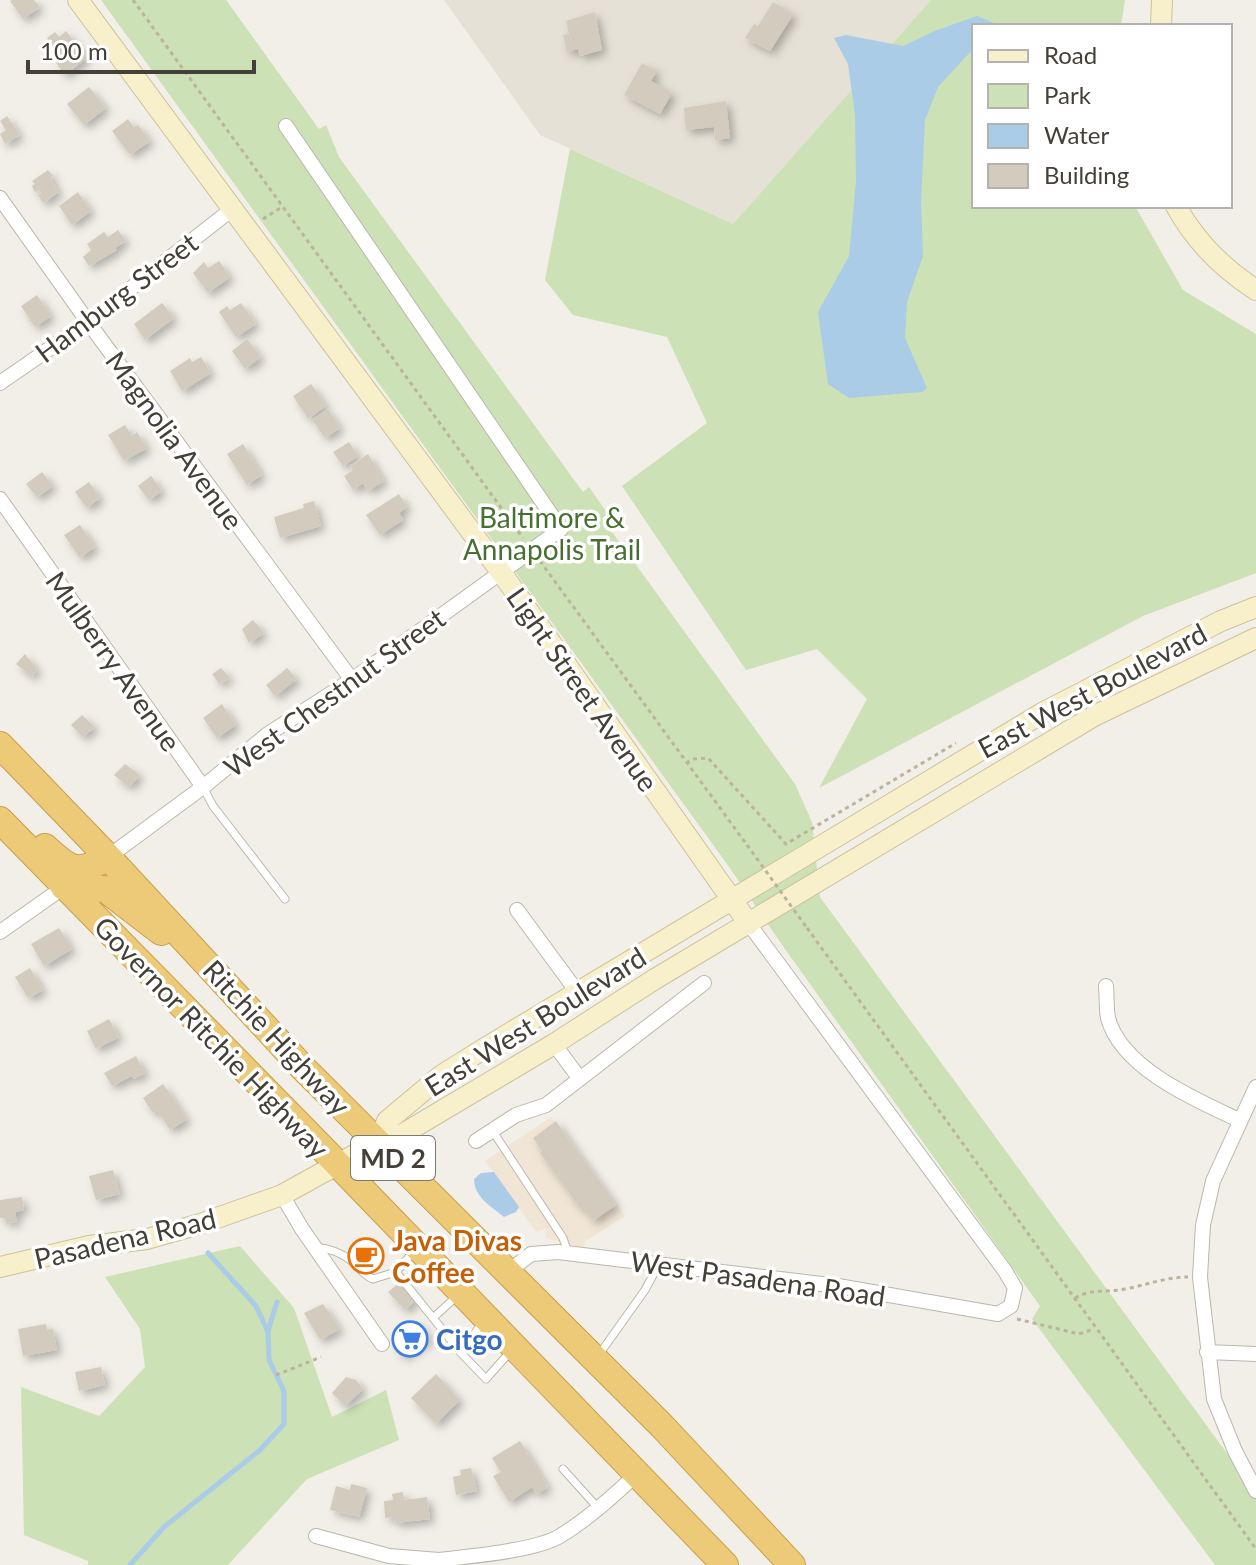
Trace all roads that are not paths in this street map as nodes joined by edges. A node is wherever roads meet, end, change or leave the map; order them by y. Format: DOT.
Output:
graph roads {
  1 [pos="78,0"];
  2 [pos="1162,0"];
  3 [pos="1161,24"];
  4 [pos="286,126"];
  5 [pos="0,198"];
  6 [pos="1177,208"];
  7 [pos="231,210"];
  8 [pos="1256,290"];
  9 [pos="88,322"];
  10 [pos="0,383"];
  11 [pos="0,499"];
  12 [pos="501,572"];
  13 [pos="1256,607"];
  14 [pos="1256,638"];
  15 [pos="352,680"];
  16 [pos="0,745"];
  17 [pos="203,787"];
  18 [pos="0,808"];
  19 [pos="0,820"];
  20 [pos="108,857"];
  21 [pos="64,887"];
  22 [pos="731,898"];
  23 [pos="285,899"];
  24 [pos="517,910"];
  25 [pos="749,924"];
  26 [pos="0,932"];
  27 [pos="218,975"];
  28 [pos="704,983"];
  29 [pos="1106,986"];
  30 [pos="578,993"];
  31 [pos="554,1044"];
  32 [pos="580,1079"];
  33 [pos="1256,1087"];
  34 [pos="1239,1120"];
  35 [pos="492,1130"];
  36 [pos="476,1141"];
  37 [pos="378,1142"];
  38 [pos="338,1165"];
  39 [pos="282,1195"];
  40 [pos="315,1247"];
  41 [pos="417,1248"];
  42 [pos="568,1253"];
  43 [pos="659,1264"];
  44 [pos="0,1267"];
  45 [pos="509,1271"];
  46 [pos="396,1272"];
  47 [pos="461,1293"];
  48 [pos="998,1314"];
  49 [pos="433,1318"];
  50 [pos="485,1318"];
  51 [pos="382,1344"];
  52 [pos="514,1347"];
  53 [pos="1207,1352"];
  54 [pos="461,1353"];
  55 [pos="1256,1354"];
  56 [pos="596,1360"];
  57 [pos="563,1469"];
  58 [pos="637,1474"];
  59 [pos="1256,1491"];
  60 [pos="598,1508"];
  61 [pos="316,1536"];
  62 [pos="438,1563"];
  63 [pos="725,1565"];
  64 [pos="792,1565"];
  1 -- 7 [label="main road, Light Street Avenue"];
  2 -- 3 [label="main road"];
  4 -- 12 [label="street, West Chestnut Street"];
  5 -- 9 [label="street, Magnolia Avenue"];
  6 -- 8 [label="main road"];
  7 -- 9 [label="street, Hamburg Street"];
  7 -- 12 [label="main road, Light Street Avenue"];
  9 -- 10 [label="street, Hamburg Street"];
  9 -- 15 [label="street, Magnolia Avenue"];
  11 -- 17 [label="street, Mulberry Avenue"];
  12 -- 15 [label="street, West Chestnut Street"];
  12 -- 22 [label="main road, Light Street Avenue"];
  13 -- 22 [label="main road, East West Boulevard"];
  14 -- 25 [label="main road, East West Boulevard"];
  15 -- 17 [label="street, West Chestnut Street"];
  16 -- 20 [label="highway, Ritchie Highway / MD 2"];
  17 -- 20 [label="street, West Chestnut Street"];
  17 -- 23 [label="lane, Mulberry Avenue"];
  18 -- 20 [label="highway"];
  19 -- 21 [label="highway, Governor Ritchie Highway / MD 2"];
  20 -- 27 [label="highway, Ritchie Highway / MD 2"];
  21 -- 26 [label="street"];
  21 -- 27 [label="highway"];
  21 -- 38 [label="highway, Governor Ritchie Highway / MD 2"];
  22 -- 25 [label="main road, Light Street Avenue"];
  22 -- 30 [label="main road, East West Boulevard"];
  24 -- 30 [label="street"];
  25 -- 31 [label="main road, East West Boulevard"];
  25 -- 48 [label="street, Light Street Avenue"];
  27 -- 37 [label="highway, Ritchie Highway / MD 2"];
  28 -- 32 [label="street"];
  29 -- 34 [label="street"];
  30 -- 37 [label="main road, East West Boulevard"];
  31 -- 32 [label="street"];
  31 -- 37 [label="main road, East West Boulevard"];
  32 -- 35 [label="street"];
  33 -- 34 [label="street"];
  34 -- 53 [label="street"];
  35 -- 36 [label="street"];
  35 -- 42 [label="lane"];
  37 -- 38 [label="main road, Pasadena Road"];
  37 -- 45 [label="highway, Ritchie Highway / MD 2"];
  38 -- 39 [label="main road, Pasadena Road"];
  38 -- 41 [label="highway, Governor Ritchie Highway / MD 2"];
  39 -- 40 [label="street"];
  39 -- 44 [label="main road, Pasadena Road"];
  40 -- 46 [label="lane"];
  40 -- 51 [label="street"];
  41 -- 46 [label="lane"];
  41 -- 47 [label="highway, Governor Ritchie Highway / MD 2"];
  42 -- 43 [label="street, West Pasadena Road"];
  42 -- 45 [label="street, West Pasadena Road"];
  43 -- 48 [label="street, West Pasadena Road"];
  43 -- 56 [label="lane"];
  45 -- 56 [label="highway, Ritchie Highway / MD 2"];
  46 -- 49 [label="lane"];
  47 -- 49 [label="lane"];
  47 -- 50 [label="highway, Governor Ritchie Highway / MD 2"];
  49 -- 54 [label="lane"];
  50 -- 52 [label="highway, Governor Ritchie Highway / MD 2"];
  50 -- 54 [label="lane"];
  52 -- 54 [label="lane"];
  52 -- 58 [label="highway, Governor Ritchie Highway / MD 2"];
  53 -- 55 [label="street"];
  53 -- 59 [label="street"];
  56 -- 64 [label="highway, Ritchie Highway / MD 2"];
  57 -- 60 [label="lane"];
  58 -- 60 [label="street"];
  58 -- 63 [label="highway, Governor Ritchie Highway / MD 2"];
  60 -- 62 [label="street"];
  61 -- 62 [label="street"];
}
